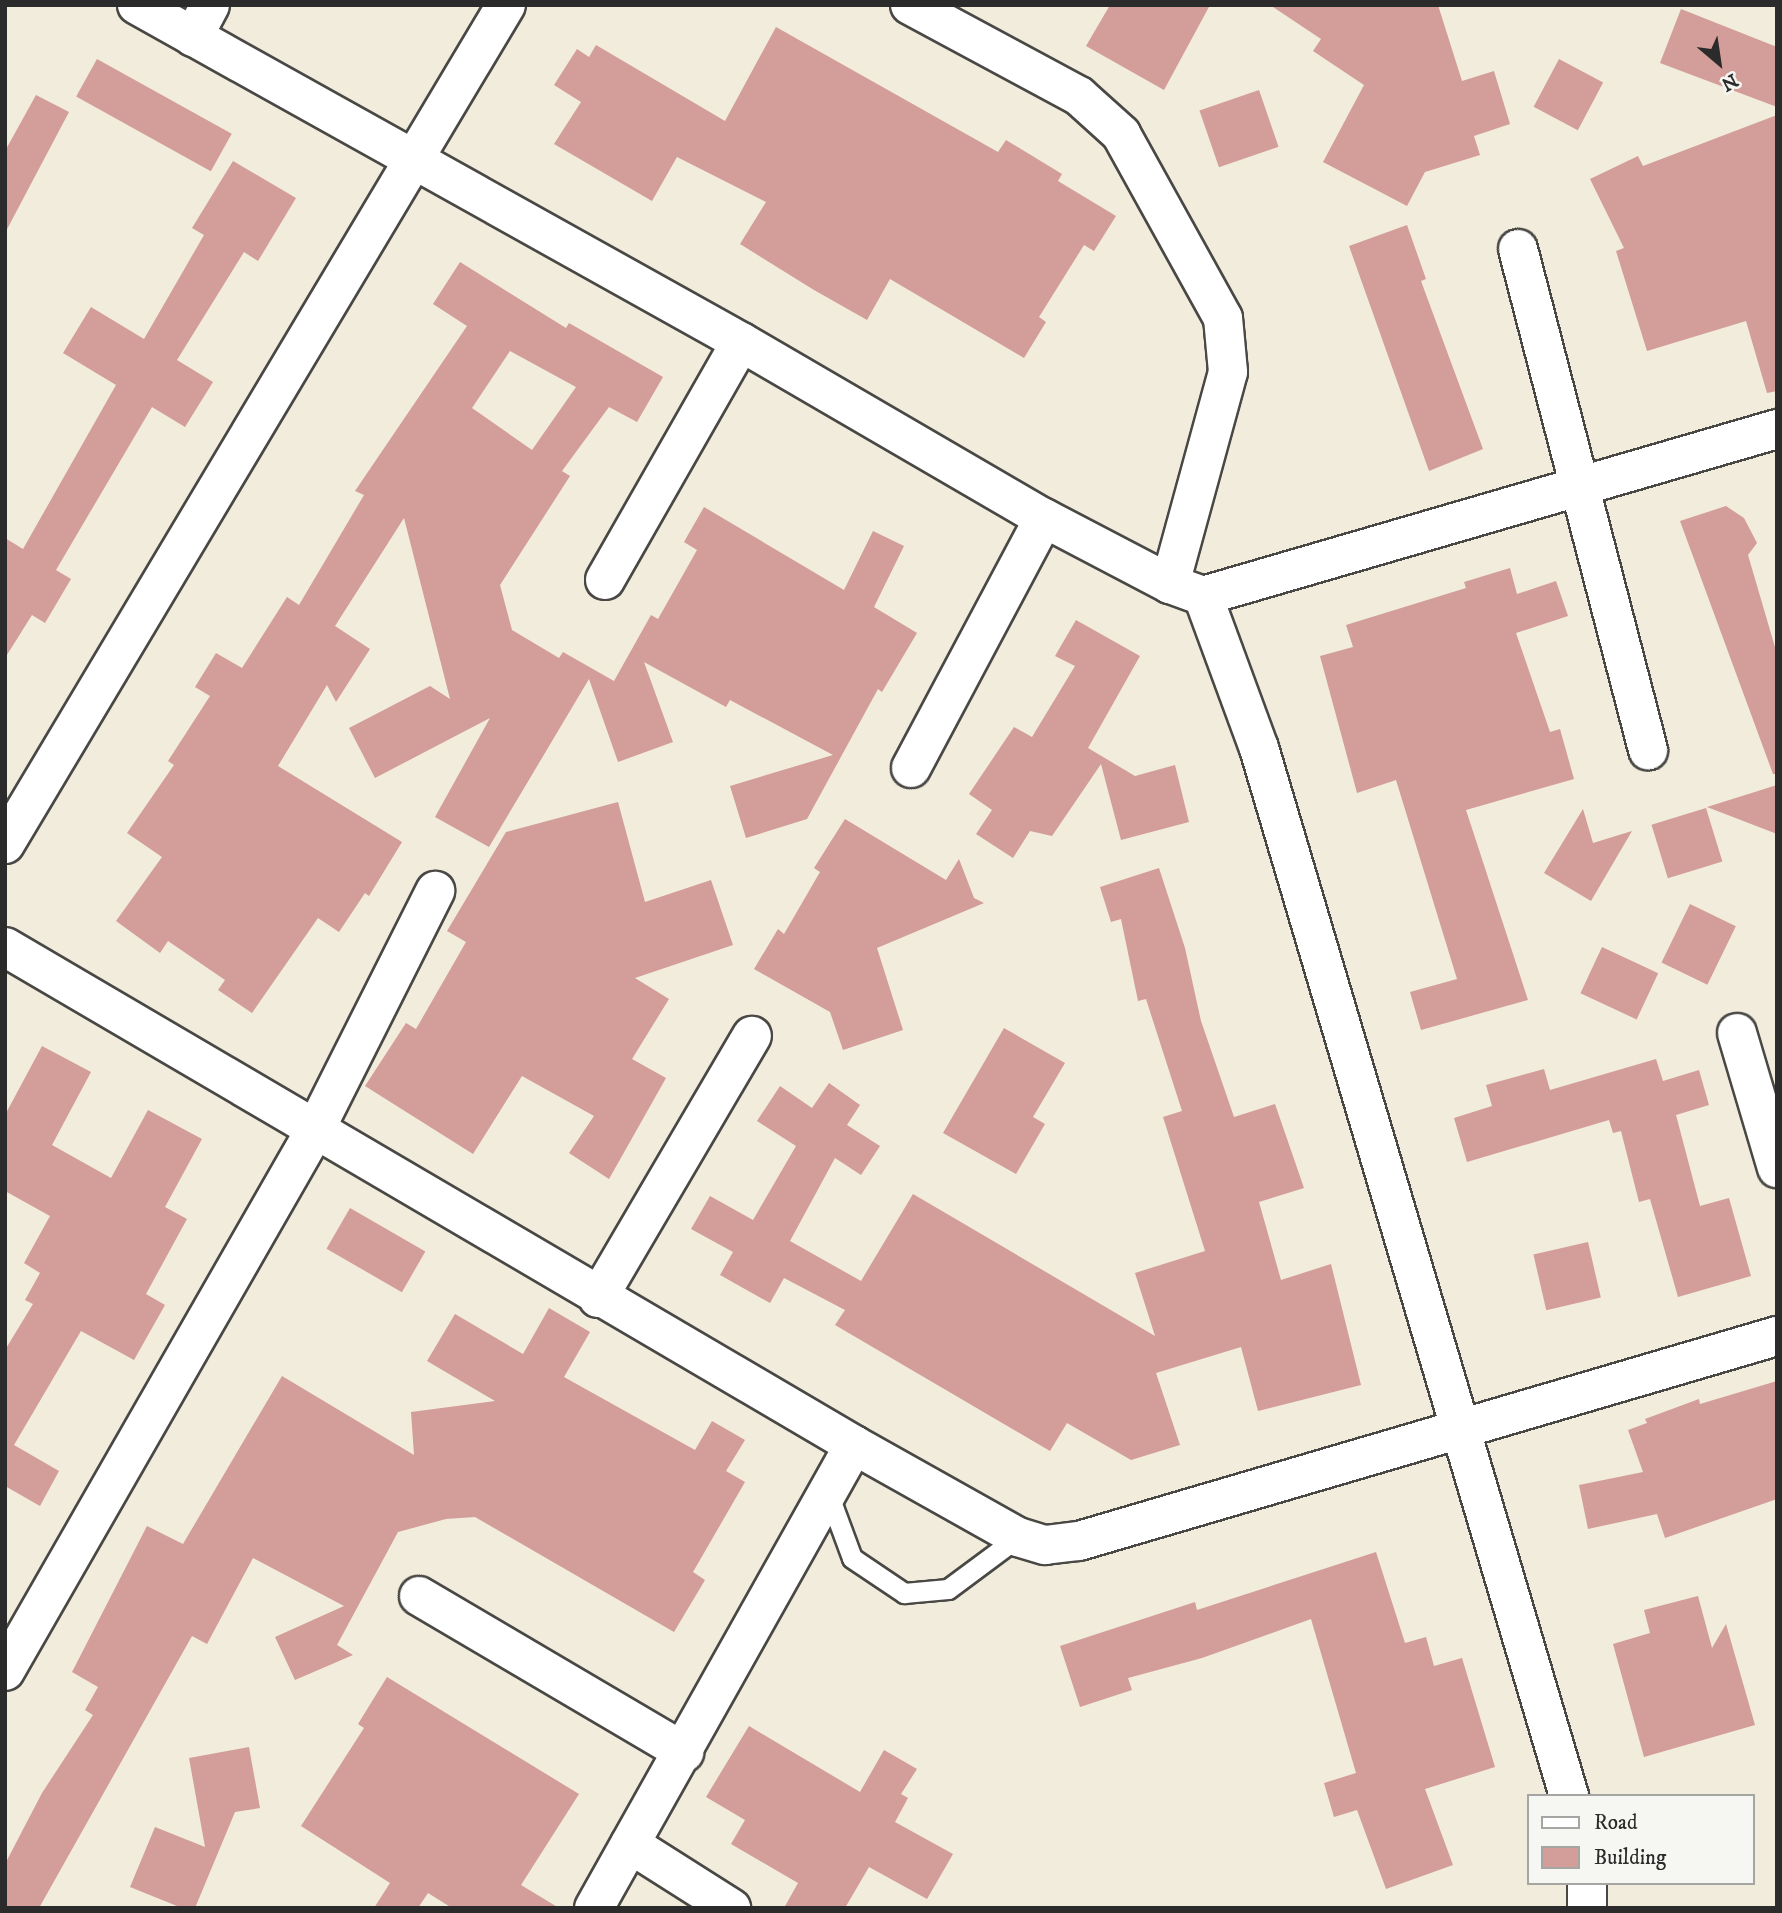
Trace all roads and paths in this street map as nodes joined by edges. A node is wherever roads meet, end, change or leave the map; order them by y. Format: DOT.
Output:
graph roads {
  1 [pos="137,5"];
  2 [pos="506,5"];
  3 [pos="911,5"];
  4 [pos="201,21"];
  5 [pos="411,161"];
  6 [pos="1518,249"];
  7 [pos="741,342"];
  8 [pos="1777,429"];
  9 [pos="1579,489"];
  10 [pos="1044,518"];
  11 [pos="605,580"];
  12 [pos="1187,590"];
  13 [pos="1648,750"];
  14 [pos="911,768"];
  15 [pos="5,844"];
  16 [pos="435,891"];
  17 [pos="5,947"];
  18 [pos="1737,1032"];
  19 [pos="752,1036"];
  20 [pos="314,1132"];
  21 [pos="1777,1168"];
  22 [pos="598,1297"];
  23 [pos="1777,1336"];
  24 [pos="1457,1427"];
  25 [pos="854,1445"];
  26 [pos="828,1492"];
  27 [pos="1018,1537"];
  28 [pos="419,1596"];
  29 [pos="5,1671"];
  30 [pos="684,1752"];
  31 [pos="1568,1794"];
  32 [pos="630,1844"];
  33 [pos="1587,1885"];
  34 [pos="594,1908"];
  35 [pos="731,1908"];
  36 [pos="1587,1908"];
  1 -- 4 [label="street"];
  2 -- 5 [label="street"];
  3 -- 12 [label="street"];
  4 -- 5 [label="street"];
  5 -- 7 [label="street"];
  5 -- 15 [label="street"];
  6 -- 9 [label="street"];
  7 -- 10 [label="street"];
  7 -- 11 [label="street"];
  8 -- 9 [label="street"];
  9 -- 12 [label="street"];
  9 -- 13 [label="street"];
  10 -- 12 [label="street"];
  10 -- 14 [label="street"];
  12 -- 24 [label="street"];
  16 -- 20 [label="street"];
  17 -- 20 [label="street"];
  18 -- 21 [label="street"];
  19 -- 22 [label="street"];
  20 -- 22 [label="street"];
  20 -- 29 [label="street"];
  22 -- 25 [label="street"];
  23 -- 24 [label="street"];
  24 -- 27 [label="street"];
  24 -- 31 [label="street"];
  25 -- 26 [label="street"];
  25 -- 27 [label="street"];
  26 -- 27 [label="lane"];
  26 -- 30 [label="street"];
  28 -- 30 [label="street"];
  30 -- 32 [label="street"];
  32 -- 34 [label="street"];
  32 -- 35 [label="street"];
  33 -- 36 [label="street"];
}
